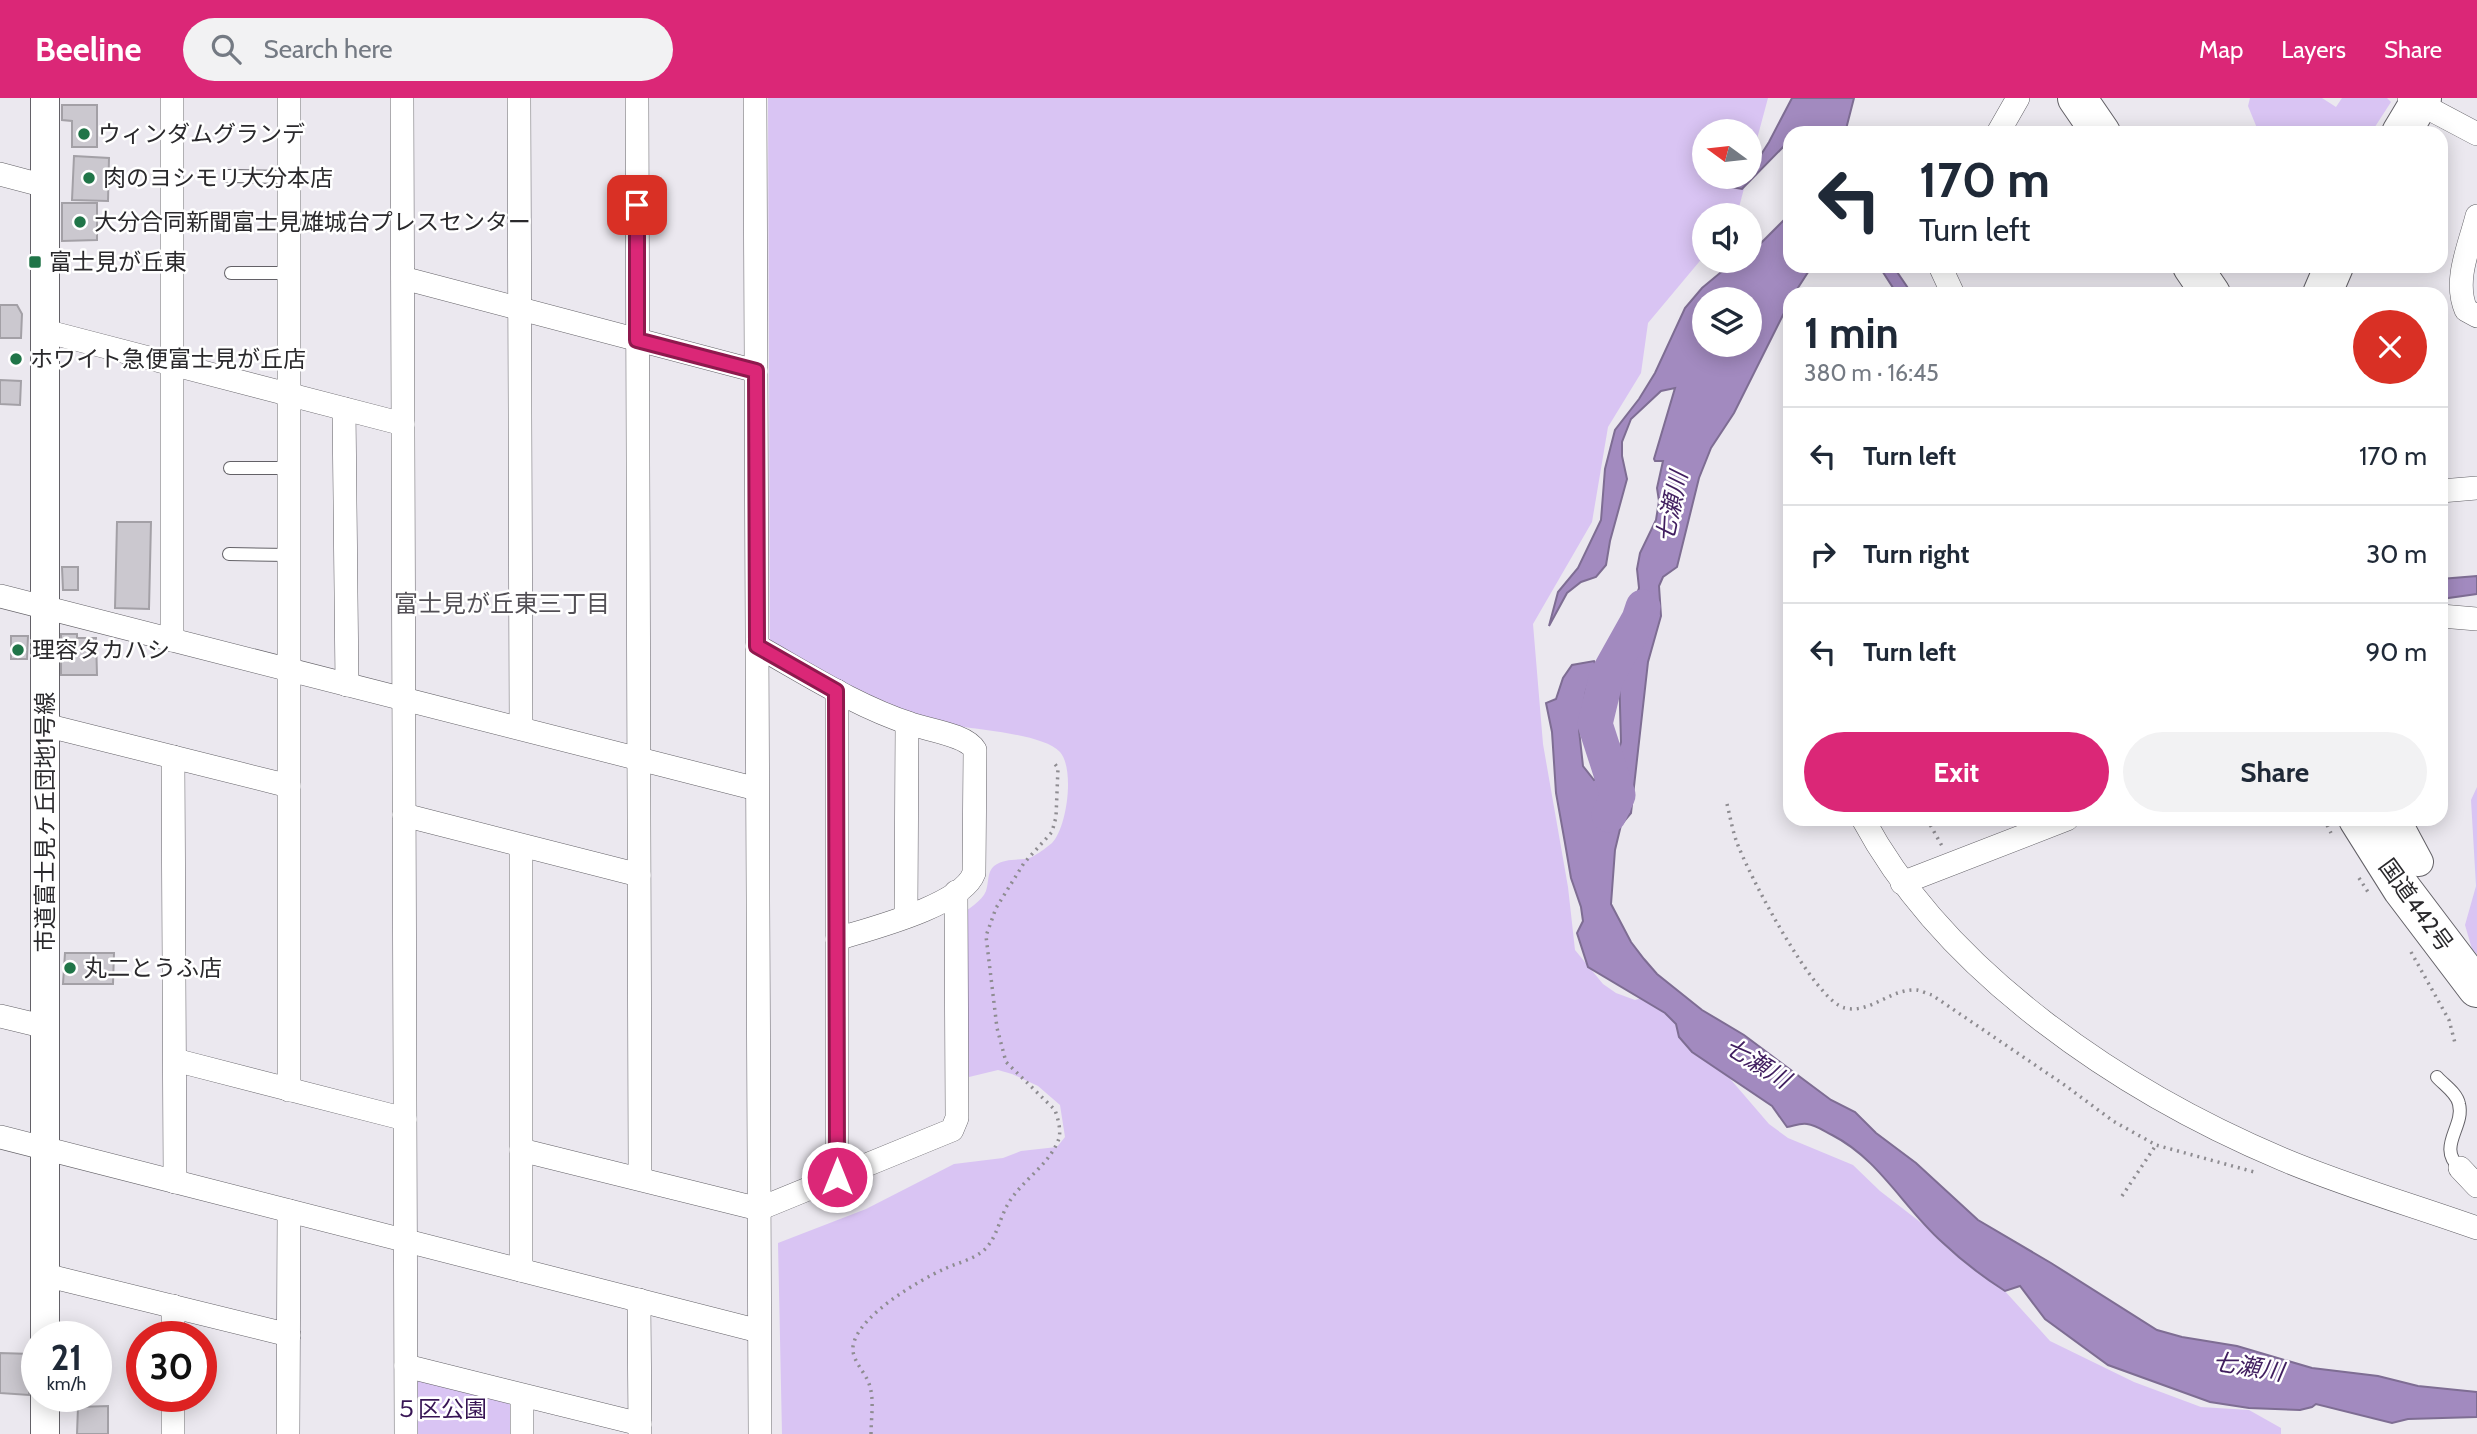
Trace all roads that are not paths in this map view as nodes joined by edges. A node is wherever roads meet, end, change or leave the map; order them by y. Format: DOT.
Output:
graph roads {
  1 [pos="46,98"];
  2 [pos="172,98"];
  3 [pos="289,98"];
  4 [pos="402,98"];
  5 [pos="519,98"];
  6 [pos="637,98"];
  7 [pos="755,98"];
  8 [pos="2018,98"];
  9 [pos="2077,98"];
  10 [pos="2413,108"];
  11 [pos="2002,126"];
  12 [pos="2096,126"];
  13 [pos="2477,134"];
  14 [pos="0,174"];
  15 [pos="228,176"];
  16 [pos="289,177"];
  17 [pos="45,186"];
  18 [pos="2477,216"];
  19 [pos="231,273"];
  20 [pos="289,273"];
  21 [pos="403,278"];
  22 [pos="520,309"];
  23 [pos="2477,316"];
  24 [pos="45,331"];
  25 [pos="637,340"];
  26 [pos="172,364"];
  27 [pos="756,371"];
  28 [pos="289,394"];
  29 [pos="344,408"];
  30 [pos="403,424"];
  31 [pos="230,468"];
  32 [pos="289,468"];
  33 [pos="2477,488"];
  34 [pos="2448,490"];
  35 [pos="229,554"];
  36 [pos="289,555"];
  37 [pos="0,596"];
  38 [pos="46,608"];
  39 [pos="2448,617"];
  40 [pos="2477,619"];
  41 [pos="172,640"];
  42 [pos="757,646"];
  43 [pos="289,669"];
  44 [pos="347,685"];
  45 [pos="836,691"];
  46 [pos="404,699"];
  47 [pos="906,723"];
  48 [pos="45,725"];
  49 [pos="521,729"];
  50 [pos="173,757"];
  51 [pos="638,759"];
  52 [pos="289,786"];
  53 [pos="757,789"];
  54 [pos="404,815"];
  55 [pos="1867,826"];
  56 [pos="2049,826"];
  57 [pos="2400,826"];
  58 [pos="2346,829"];
  59 [pos="521,846"];
  60 [pos="2419,862"];
  61 [pos="639,875"];
  62 [pos="1902,883"];
  63 [pos="956,892"];
  64 [pos="906,916"];
  65 [pos="837,939"];
  66 [pos="2477,988"];
  67 [pos="0,1016"];
  68 [pos="46,1027"];
  69 [pos="175,1060"];
  70 [pos="2437,1077"];
  71 [pos="289,1090"];
  72 [pos="405,1119"];
  73 [pos="0,1137"];
  74 [pos="46,1149"];
  75 [pos="521,1150"];
  76 [pos="2460,1168"];
  77 [pos="837,1177"];
  78 [pos="640,1178"];
  79 [pos="175,1182"];
  80 [pos="2477,1186"];
  81 [pos="759,1209"];
  82 [pos="289,1211"];
  83 [pos="2477,1228"];
  84 [pos="405,1241"];
  85 [pos="521,1270"];
  86 [pos="46,1275"];
  87 [pos="639,1300"];
  88 [pos="173,1306"];
  89 [pos="46,1321"];
  90 [pos="173,1321"];
  91 [pos="759,1331"];
  92 [pos="289,1335"];
  93 [pos="406,1366"];
  94 [pos="522,1396"];
  95 [pos="46,1412"];
  96 [pos="173,1412"];
  97 [pos="640,1429"];
  98 [pos="46,1434"];
  99 [pos="173,1434"];
  100 [pos="288,1434"];
  101 [pos="406,1434"];
  102 [pos="522,1434"];
  103 [pos="760,1434"];
  1 -- 17 [label="street, 市道富士見ヶ丘団地1号線"];
  2 -- 26 [label="street"];
  3 -- 16 [label="street"];
  4 -- 21 [label="street"];
  5 -- 22 [label="street"];
  6 -- 25 [label="street"];
  7 -- 27 [label="street"];
  8 -- 11 [label="street"];
  9 -- 12 [label="highway"];
  10 -- 13 [label="street"];
  14 -- 17 [label="street"];
  15 -- 16 [label="lane"];
  16 -- 20 [label="street"];
  17 -- 24 [label="street, 市道富士見ヶ丘団地1号線"];
  18 -- 23 [label="street"];
  19 -- 20 [label="lane"];
  20 -- 28 [label="street"];
  21 -- 22 [label="street"];
  21 -- 30 [label="street"];
  22 -- 25 [label="street"];
  22 -- 49 [label="street"];
  24 -- 26 [label="street"];
  24 -- 38 [label="street, 市道富士見ヶ丘団地1号線"];
  25 -- 27 [label="street"];
  25 -- 51 [label="street"];
  26 -- 28 [label="street"];
  26 -- 41 [label="street"];
  27 -- 42 [label="street"];
  28 -- 29 [label="street"];
  28 -- 32 [label="street"];
  29 -- 30 [label="street"];
  29 -- 44 [label="street"];
  30 -- 46 [label="street"];
  31 -- 32 [label="lane"];
  32 -- 36 [label="street"];
  33 -- 34 [label="street"];
  35 -- 36 [label="lane"];
  36 -- 43 [label="street"];
  37 -- 38 [label="street"];
  38 -- 41 [label="street"];
  38 -- 48 [label="street, 市道富士見ヶ丘団地1号線"];
  39 -- 40 [label="street"];
  41 -- 43 [label="street"];
  42 -- 45 [label="street"];
  42 -- 53 [label="street"];
  43 -- 44 [label="street"];
  43 -- 52 [label="street"];
  44 -- 46 [label="street"];
  45 -- 47 [label="street"];
  45 -- 65 [label="street"];
  46 -- 49 [label="street"];
  46 -- 54 [label="street"];
  47 -- 63 [label="street"];
  47 -- 64 [label="street"];
  48 -- 50 [label="street"];
  48 -- 68 [label="street, 市道富士見ヶ丘団地1号線"];
  49 -- 51 [label="street"];
  50 -- 52 [label="street"];
  50 -- 69 [label="street"];
  51 -- 53 [label="street"];
  51 -- 61 [label="street"];
  52 -- 71 [label="street"];
  53 -- 81 [label="street"];
  54 -- 59 [label="street"];
  54 -- 72 [label="street"];
  55 -- 62 [label="street"];
  56 -- 62 [label="street"];
  57 -- 60 [label="street"];
  58 -- 66 [label="highway, 国道442号"];
  59 -- 61 [label="street"];
  59 -- 75 [label="street"];
  61 -- 78 [label="street"];
  62 -- 83 [label="street"];
  63 -- 64 [label="street"];
  63 -- 77 [label="street"];
  64 -- 65 [label="street"];
  65 -- 77 [label="street"];
  67 -- 68 [label="street"];
  68 -- 74 [label="street, 市道富士見ヶ丘団地1号線"];
  69 -- 71 [label="street"];
  69 -- 79 [label="street"];
  70 -- 76 [label="lane"];
  71 -- 72 [label="street"];
  72 -- 84 [label="street"];
  73 -- 74 [label="street"];
  74 -- 79 [label="street"];
  74 -- 86 [label="street, 市道富士見ヶ丘団地1号線"];
  75 -- 78 [label="street"];
  75 -- 85 [label="street"];
  76 -- 80 [label="street"];
  77 -- 81 [label="street"];
  78 -- 81 [label="street"];
  79 -- 82 [label="street"];
  81 -- 91 [label="street"];
  82 -- 84 [label="street"];
  82 -- 92 [label="street"];
  84 -- 85 [label="street"];
  84 -- 93 [label="street"];
  85 -- 87 [label="street"];
  86 -- 88 [label="street"];
  86 -- 89 [label="street, 市道富士見ヶ丘団地1号線"];
  87 -- 91 [label="street"];
  87 -- 97 [label="street"];
  88 -- 90 [label="street"];
  88 -- 92 [label="street"];
  91 -- 103 [label="street"];
  92 -- 100 [label="street"];
  93 -- 94 [label="street"];
  93 -- 101 [label="street"];
  94 -- 97 [label="street"];
  94 -- 102 [label="street"];
  95 -- 98 [label="street"];
  96 -- 99 [label="street"];
}
